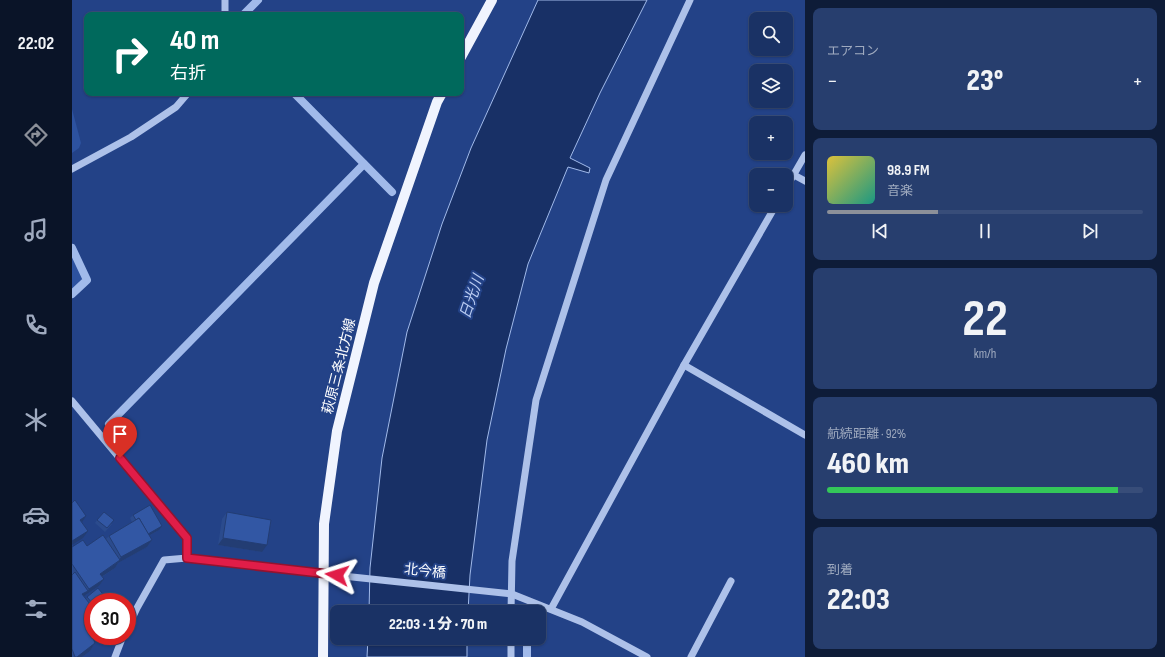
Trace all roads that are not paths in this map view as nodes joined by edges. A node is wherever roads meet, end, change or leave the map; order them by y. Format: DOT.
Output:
graph roads {
  1 [pos="225,0"];
  2 [pos="492,0"];
  3 [pos="690,0"];
  4 [pos="225,12"];
  5 [pos="464,52"];
  6 [pos="185,96"];
  7 [pos="440,96"];
  8 [pos="805,155"];
  9 [pos="72,169"];
  10 [pos="794,175"];
  11 [pos="805,181"];
  12 [pos="772,212"];
  13 [pos="684,366"];
  14 [pos="72,401"];
  15 [pos="805,435"];
  16 [pos="187,558"];
  17 [pos="324,574"];
  18 [pos="731,581"];
  19 [pos="512,594"];
  20 [pos="512,605"];
  21 [pos="551,609"];
  22 [pos="136,610"];
  23 [pos="120,645"];
  24 [pos="511,645"];
  25 [pos="115,657"];
  26 [pos="323,657"];
  27 [pos="511,657"];
  28 [pos="647,657"];
  29 [pos="692,657"];
  1 -- 4 [label="street"];
  2 -- 5 [label="main road"];
  3 -- 19 [label="street"];
  6 -- 9 [label="street"];
  7 -- 17 [label="main road, 萩原三条北方線"];
  8 -- 10 [label="street"];
  10 -- 11 [label="street"];
  12 -- 13 [label="street"];
  13 -- 15 [label="street"];
  13 -- 21 [label="street"];
  14 -- 16 [label="street"];
  16 -- 17 [label="street, 北今橋"];
  16 -- 22 [label="street, 北今橋"];
  17 -- 19 [label="street, 北今橋"];
  17 -- 26 [label="main road, 萩原三条北方線"];
  18 -- 29 [label="street"];
  19 -- 20 [label="street"];
  19 -- 21 [label="street, 北今橋"];
  21 -- 28 [label="street, 北今橋"];
  23 -- 25 [label="street"];
  24 -- 27 [label="street"];
}
